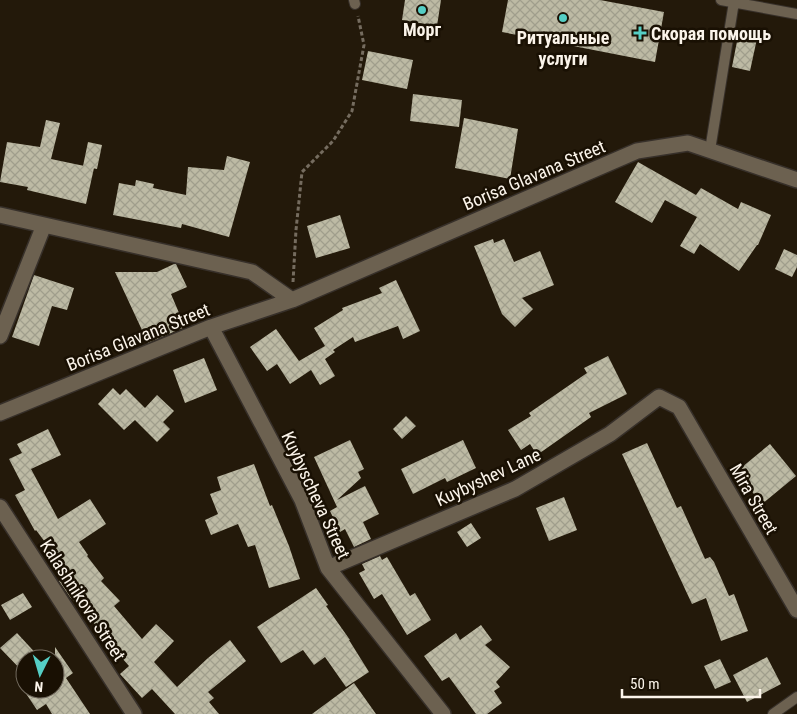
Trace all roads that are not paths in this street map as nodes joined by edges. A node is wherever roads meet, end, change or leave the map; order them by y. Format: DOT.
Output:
graph roads {
  1 [pos="721,0"];
  2 [pos="734,2"];
  3 [pos="797,14"];
  4 [pos="710,150"];
  5 [pos="797,180"];
  6 [pos="0,215"];
  7 [pos="44,225"];
  8 [pos="292,300"];
  9 [pos="211,327"];
  10 [pos="0,336"];
  11 [pos="679,407"];
  12 [pos="0,413"];
  13 [pos="0,507"];
  14 [pos="328,568"];
  15 [pos="797,610"];
  16 [pos="797,697"];
  17 [pos="134,714"];
  18 [pos="443,714"];
  19 [pos="774,714"];
  1 -- 2 [label="lane"];
  2 -- 3 [label="lane"];
  2 -- 4 [label="lane"];
  4 -- 5 [label="street, Borisa Glavana Street"];
  4 -- 8 [label="street, Borisa Glavana Street"];
  6 -- 7 [label="street"];
  7 -- 8 [label="street"];
  7 -- 10 [label="street"];
  8 -- 9 [label="street, Borisa Glavana Street"];
  9 -- 12 [label="street, Borisa Glavana Street"];
  9 -- 14 [label="street, Kuybyscheva Street"];
  11 -- 14 [label="street, Kuybyshev Lane"];
  11 -- 15 [label="street, Mira Street"];
  13 -- 17 [label="street, Kalashnikova Street"];
  14 -- 18 [label="street, Kuybyscheva Street"];
  16 -- 19 [label="lane"];
}
